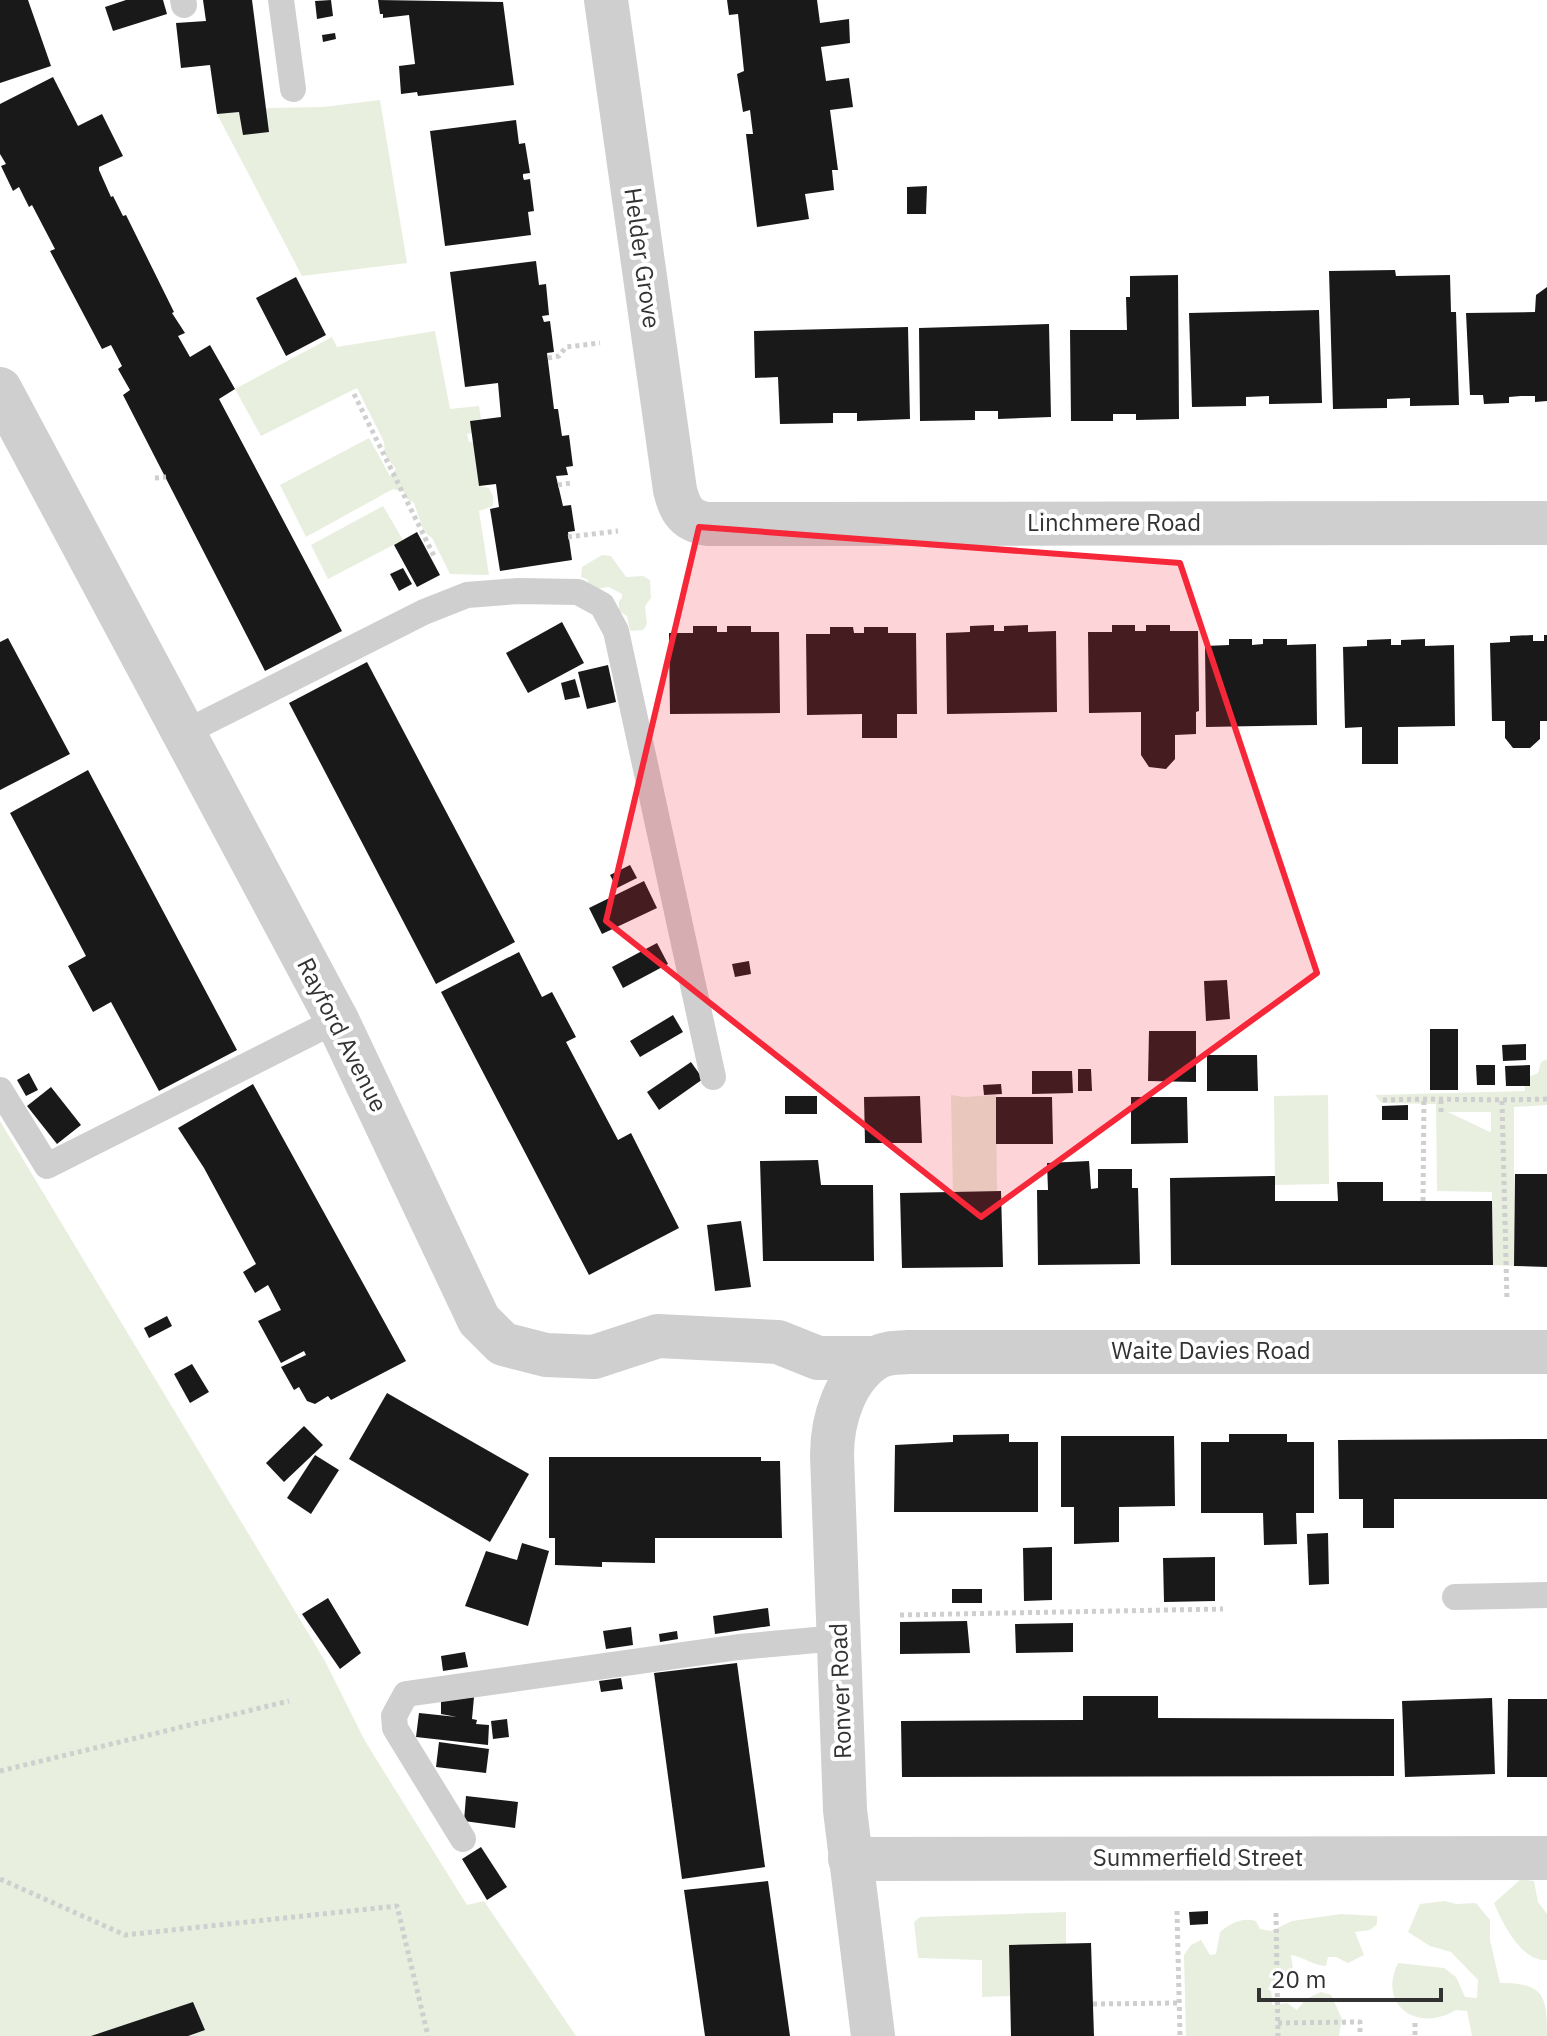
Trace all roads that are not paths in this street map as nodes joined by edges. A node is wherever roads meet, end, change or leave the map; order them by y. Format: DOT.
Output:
graph roads {
  1 [pos="281,0"];
  2 [pos="606,0"];
  3 [pos="293,89"];
  4 [pos="0,389"];
  5 [pos="683,514"];
  6 [pos="1547,523"];
  7 [pos="182,734"];
  8 [pos="337,1020"];
  9 [pos="713,1077"];
  10 [pos="0,1090"];
  11 [pos="1547,1352"];
  12 [pos="876,1358"];
  13 [pos="1547,1595"];
  14 [pos="1455,1597"];
  15 [pos="838,1638"];
  16 [pos="463,1839"];
  17 [pos="1547,1858"];
  18 [pos="850,1859"];
  19 [pos="873,2036"];
  1 -- 3 [label="lane"];
  2 -- 5 [label="street, Helder Grove"];
  4 -- 7 [label="street, Rayford Avenue"];
  5 -- 6 [label="street, Linchmere Road"];
  7 -- 8 [label="street, Rayford Avenue"];
  7 -- 9 [label="lane"];
  8 -- 10 [label="lane"];
  8 -- 12 [label="street, Rayford Avenue"];
  11 -- 12 [label="street, Waite Davies Road"];
  12 -- 15 [label="street, Ronver Road"];
  13 -- 14 [label="lane"];
  15 -- 16 [label="lane"];
  15 -- 18 [label="street, Ronver Road"];
  17 -- 18 [label="street, Summerfield Street"];
  18 -- 19 [label="street, Ronver Road"];
}
